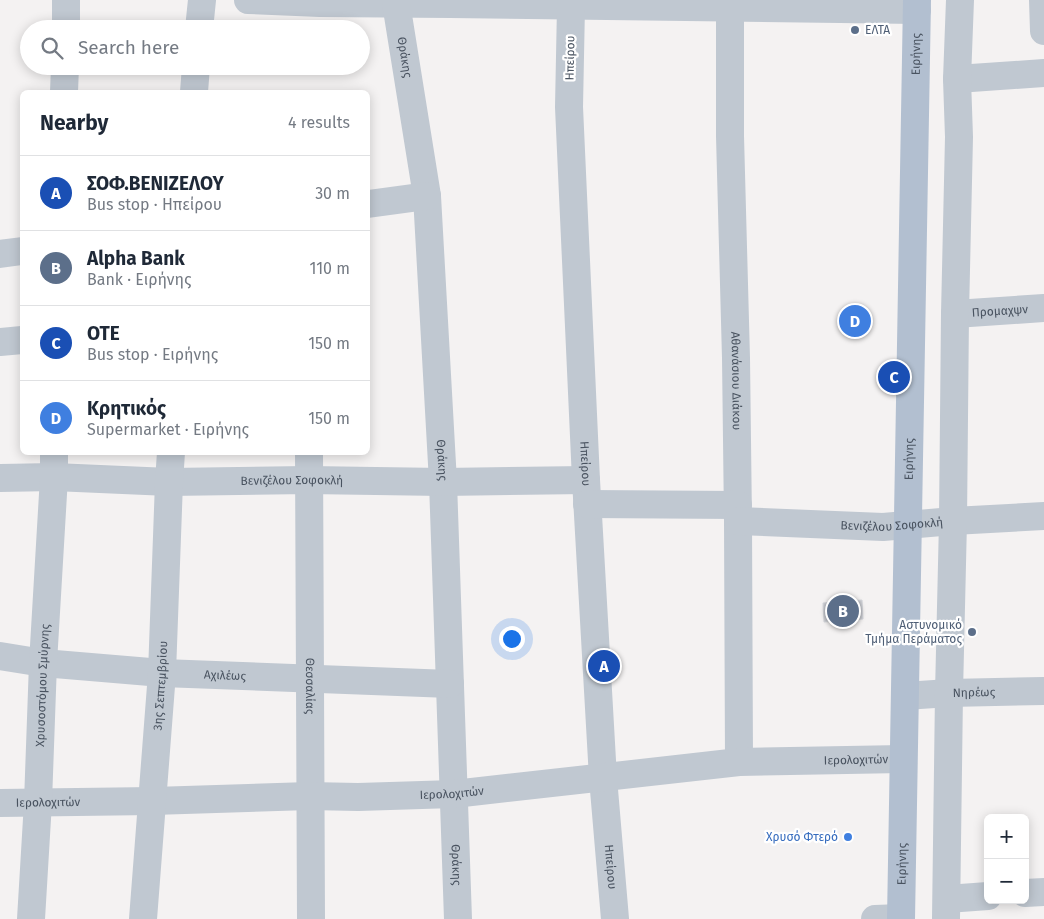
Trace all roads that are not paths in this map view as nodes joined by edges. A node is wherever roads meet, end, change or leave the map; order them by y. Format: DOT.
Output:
graph roads {
  1 [pos="66,0"];
  2 [pos="202,0"];
  3 [pos="248,0"];
  4 [pos="960,0"];
  5 [pos="1043,0"];
  6 [pos="320,2"];
  7 [pos="450,2"];
  8 [pos="396,3"];
  9 [pos="598,3"];
  10 [pos="730,4"];
  11 [pos="856,5"];
  12 [pos="917,5"];
  13 [pos="571,6"];
  14 [pos="66,20"];
  15 [pos="200,20"];
  16 [pos="1044,31"];
  17 [pos="1044,73"];
  18 [pos="65,75"];
  19 [pos="195,75"];
  20 [pos="958,79"];
  21 [pos="64,90"];
  22 [pos="194,90"];
  23 [pos="426,196"];
  24 [pos="370,204"];
  25 [pos="20,251"];
  26 [pos="0,254"];
  27 [pos="1044,308"];
  28 [pos="955,314"];
  29 [pos="20,340"];
  30 [pos="0,342"];
  31 [pos="171,455"];
  32 [pos="308,455"];
  33 [pos="54,465"];
  34 [pos="0,478"];
  35 [pos="308,480"];
  36 [pos="168,482"];
  37 [pos="444,482"];
  38 [pos="586,492"];
  39 [pos="738,513"];
  40 [pos="1044,516"];
  41 [pos="953,521"];
  42 [pos="908,526"];
  43 [pos="0,656"];
  44 [pos="43,663"];
  45 [pos="162,672"];
  46 [pos="309,679"];
  47 [pos="450,684"];
  48 [pos="1044,691"];
  49 [pos="949,693"];
  50 [pos="904,696"];
  51 [pos="903,759"];
  52 [pos="739,762"];
  53 [pos="603,778"];
  54 [pos="454,794"];
  55 [pos="309,796"];
  56 [pos="153,801"];
  57 [pos="38,802"];
  58 [pos="0,803"];
  59 [pos="1044,892"];
  60 [pos="1029,893"];
  61 [pos="984,897"];
  62 [pos="946,909"];
  63 [pos="31,919"];
  64 [pos="143,919"];
  65 [pos="311,919"];
  66 [pos="458,919"];
  67 [pos="615,919"];
  68 [pos="892,919"];
  1 -- 14 [label="street"];
  2 -- 15 [label="street"];
  3 -- 6 [label="street"];
  4 -- 20 [label="street"];
  5 -- 16 [label="street"];
  6 -- 8 [label="street"];
  7 -- 8 [label="street"];
  7 -- 13 [label="street"];
  8 -- 23 [label="street, Θράκης"];
  9 -- 10 [label="street"];
  9 -- 13 [label="street"];
  10 -- 11 [label="street"];
  10 -- 39 [label="street, Αθανάσιου Διάκου"];
  11 -- 12 [label="street"];
  12 -- 42 [label="main road, Ειρήνης"];
  13 -- 38 [label="street, Ηπείρου"];
  17 -- 20 [label="street"];
  18 -- 21 [label="street"];
  19 -- 22 [label="street"];
  20 -- 28 [label="street"];
  23 -- 24 [label="street"];
  23 -- 37 [label="street, Θράκης"];
  25 -- 26 [label="street"];
  27 -- 28 [label="street, Προμαχψν"];
  28 -- 41 [label="street"];
  29 -- 30 [label="street"];
  31 -- 36 [label="street, 3ης Σεπτεμβρίου"];
  32 -- 35 [label="street, Θεσσαλίας"];
  33 -- 34 [label="street, Βενιζέλου Σοφοκλή"];
  33 -- 36 [label="street, Βενιζέλου Σοφοκλή"];
  33 -- 44 [label="street, Χρυσοστόμου Σμύρνης"];
  35 -- 36 [label="street, Βενιζέλου Σοφοκλή"];
  35 -- 37 [label="street, Βενιζέλου Σοφοκλή"];
  35 -- 46 [label="street, Θεσσαλίας"];
  36 -- 45 [label="street, 3ης Σεπτεμβρίου"];
  37 -- 38 [label="street, Βενιζέλου Σοφοκλή"];
  37 -- 47 [label="street, Θράκης"];
  38 -- 39 [label="street, Βενιζέλου Σοφοκλή"];
  38 -- 53 [label="street, Ηπείρου"];
  39 -- 42 [label="street, Βενιζέλου Σοφοκλή"];
  39 -- 52 [label="street, Αθανάσιου Διάκου"];
  40 -- 41 [label="street, Βενιζέλου Σοφοκλή"];
  41 -- 42 [label="street, Βενιζέλου Σοφοκλή"];
  41 -- 49 [label="street"];
  42 -- 50 [label="main road, Ειρήνης"];
  43 -- 44 [label="street, Αχιλέως"];
  44 -- 45 [label="street, Αχιλέως"];
  44 -- 57 [label="street, Χρυσοστόμου Σμύρνης"];
  45 -- 46 [label="street, Αχιλέως"];
  45 -- 56 [label="street, 3ης Σεπτεμβρίου"];
  46 -- 47 [label="street, Αχιλέως"];
  46 -- 55 [label="street, Θεσσαλίας"];
  47 -- 54 [label="street, Θράκης"];
  48 -- 49 [label="street, Νηρέως"];
  49 -- 50 [label="street, Νηρέως"];
  49 -- 62 [label="street"];
  50 -- 51 [label="main road, Ειρήνης"];
  51 -- 52 [label="street, Ιερολοχιτών"];
  51 -- 68 [label="main road, Ειρήνης"];
  52 -- 53 [label="street, Ιερολοχιτών"];
  53 -- 54 [label="street, Ιερολοχιτών"];
  53 -- 67 [label="street, Ηπείρου"];
  54 -- 55 [label="street, Ιερολοχιτών"];
  54 -- 66 [label="street, Θράκης"];
  55 -- 56 [label="street, Ιερολοχιτών"];
  55 -- 65 [label="street, Θεσσαλίας"];
  56 -- 57 [label="street, Ιερολοχιτών"];
  56 -- 64 [label="street, 3ης Σεπτεμβρίου"];
  57 -- 58 [label="street, Ιερολοχιτών"];
  57 -- 63 [label="street, Χρυσοστόμου Σμύρνης"];
  59 -- 60 [label="street"];
  61 -- 62 [label="street"];
}
